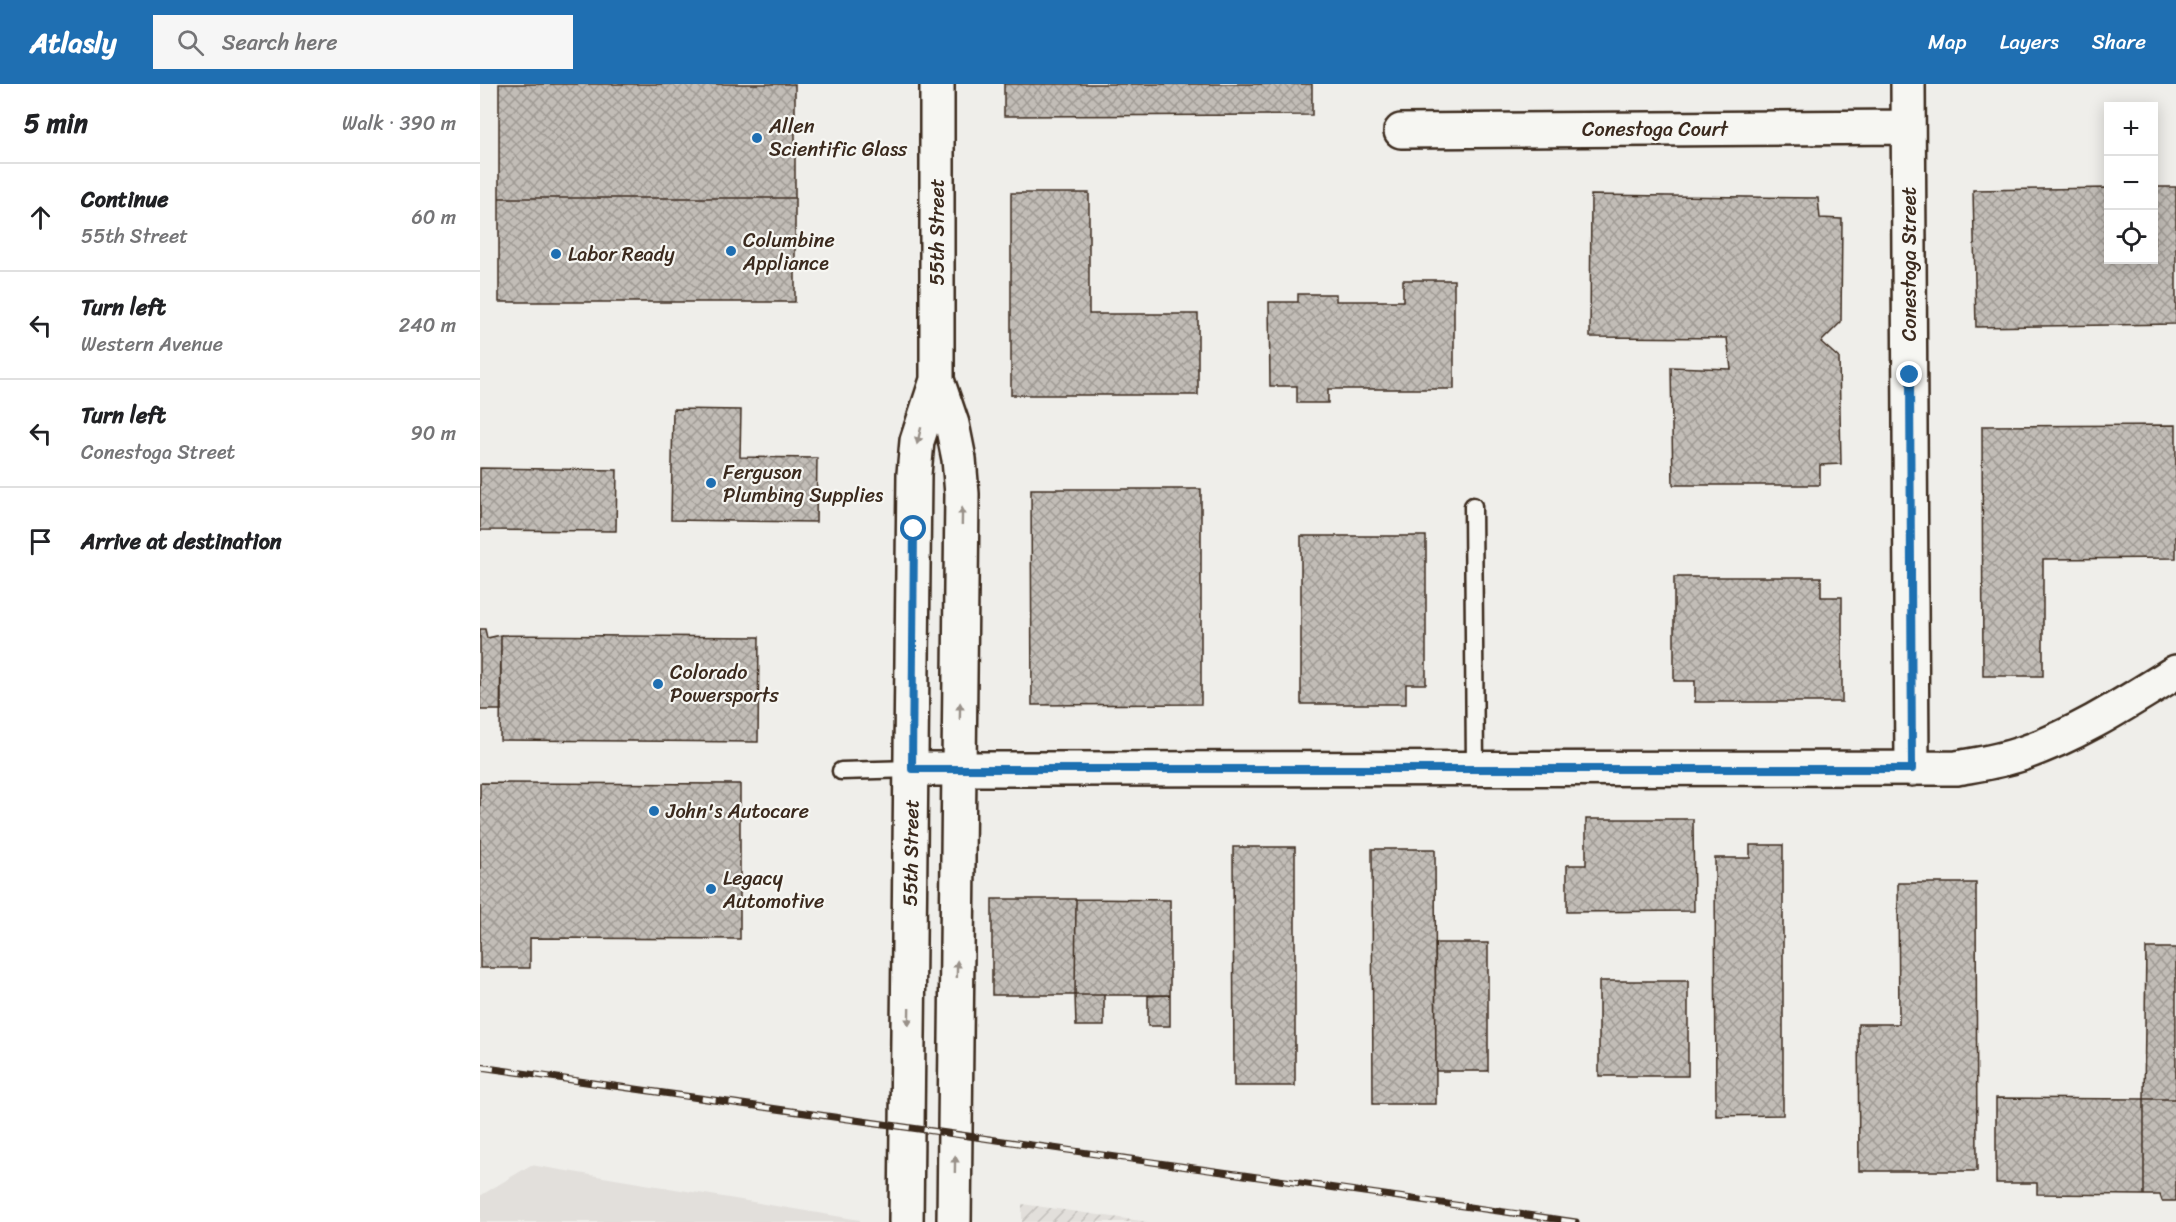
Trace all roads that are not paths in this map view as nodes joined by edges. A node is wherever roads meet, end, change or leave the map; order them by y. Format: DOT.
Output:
graph roads {
  1 [pos="937,84"];
  2 [pos="1908,84"];
  3 [pos="1908,127"];
  4 [pos="1401,131"];
  5 [pos="937,380"];
  6 [pos="1473,506"];
  7 [pos="2176,672"];
  8 [pos="912,769"];
  9 [pos="959,769"];
  10 [pos="1475,769"];
  11 [pos="1912,769"];
  12 [pos="841,771"];
  13 [pos="906,1222"];
  14 [pos="954,1222"];
  1 -- 5 [label="street, 55th Street"];
  2 -- 3 [label="street, Conestoga Street"];
  3 -- 4 [label="street, Conestoga Court"];
  3 -- 11 [label="street, Conestoga Street"];
  5 -- 8 [label="street, 55th Street, one-way"];
  9 -- 5 [label="street, 55th Street, one-way"];
  6 -- 10 [label="lane"];
  7 -- 11 [label="street"];
  8 -- 9 [label="street"];
  8 -- 12 [label="lane"];
  8 -- 13 [label="street, 55th Street, one-way"];
  9 -- 10 [label="street"];
  14 -- 9 [label="street, 55th Street, one-way"];
  10 -- 11 [label="street"];
}
